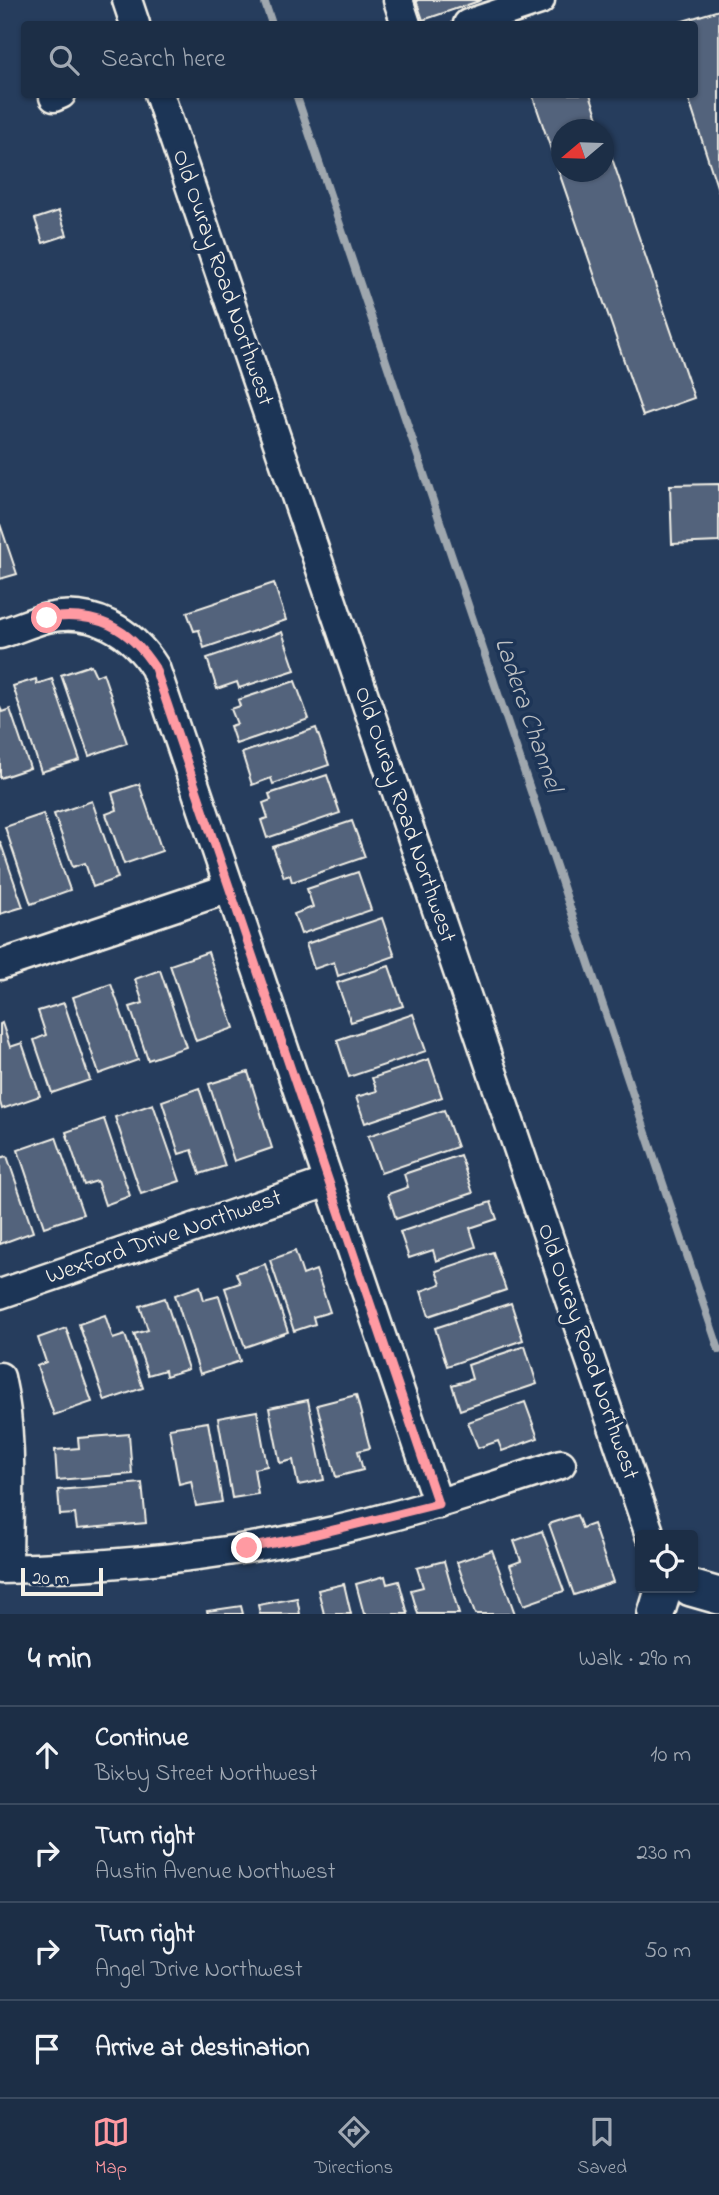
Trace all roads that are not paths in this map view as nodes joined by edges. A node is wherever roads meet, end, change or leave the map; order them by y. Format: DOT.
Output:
graph roads {
  1 [pos="127,0"];
  2 [pos="398,0"];
  3 [pos="540,0"];
  4 [pos="134,21"];
  5 [pos="405,21"];
  6 [pos="477,21"];
  7 [pos="160,98"];
  8 [pos="0,634"];
  9 [pos="230,888"];
  10 [pos="0,965"];
  11 [pos="328,1182"];
  12 [pos="0,1294"];
  13 [pos="0,1377"];
  14 [pos="561,1464"];
  15 [pos="438,1504"];
  16 [pos="648,1530"];
  17 [pos="4,1569"];
  18 [pos="698,1590"];
  19 [pos="662,1593"];
  20 [pos="719,1595"];
  21 [pos="656,1614"];
  1 -- 4 [label="street"];
  2 -- 5 [label="street"];
  3 -- 6 [label="street"];
  7 -- 16 [label="street, Old Ouray Road Northwest"];
  8 -- 9 [label="street"];
  9 -- 10 [label="street"];
  9 -- 11 [label="street"];
  11 -- 12 [label="street, Wexford Drive Northwest"];
  11 -- 15 [label="street"];
  13 -- 17 [label="street"];
  14 -- 15 [label="street"];
  15 -- 17 [label="street"];
  18 -- 20 [label="main road"];
  19 -- 21 [label="main road"];
}
